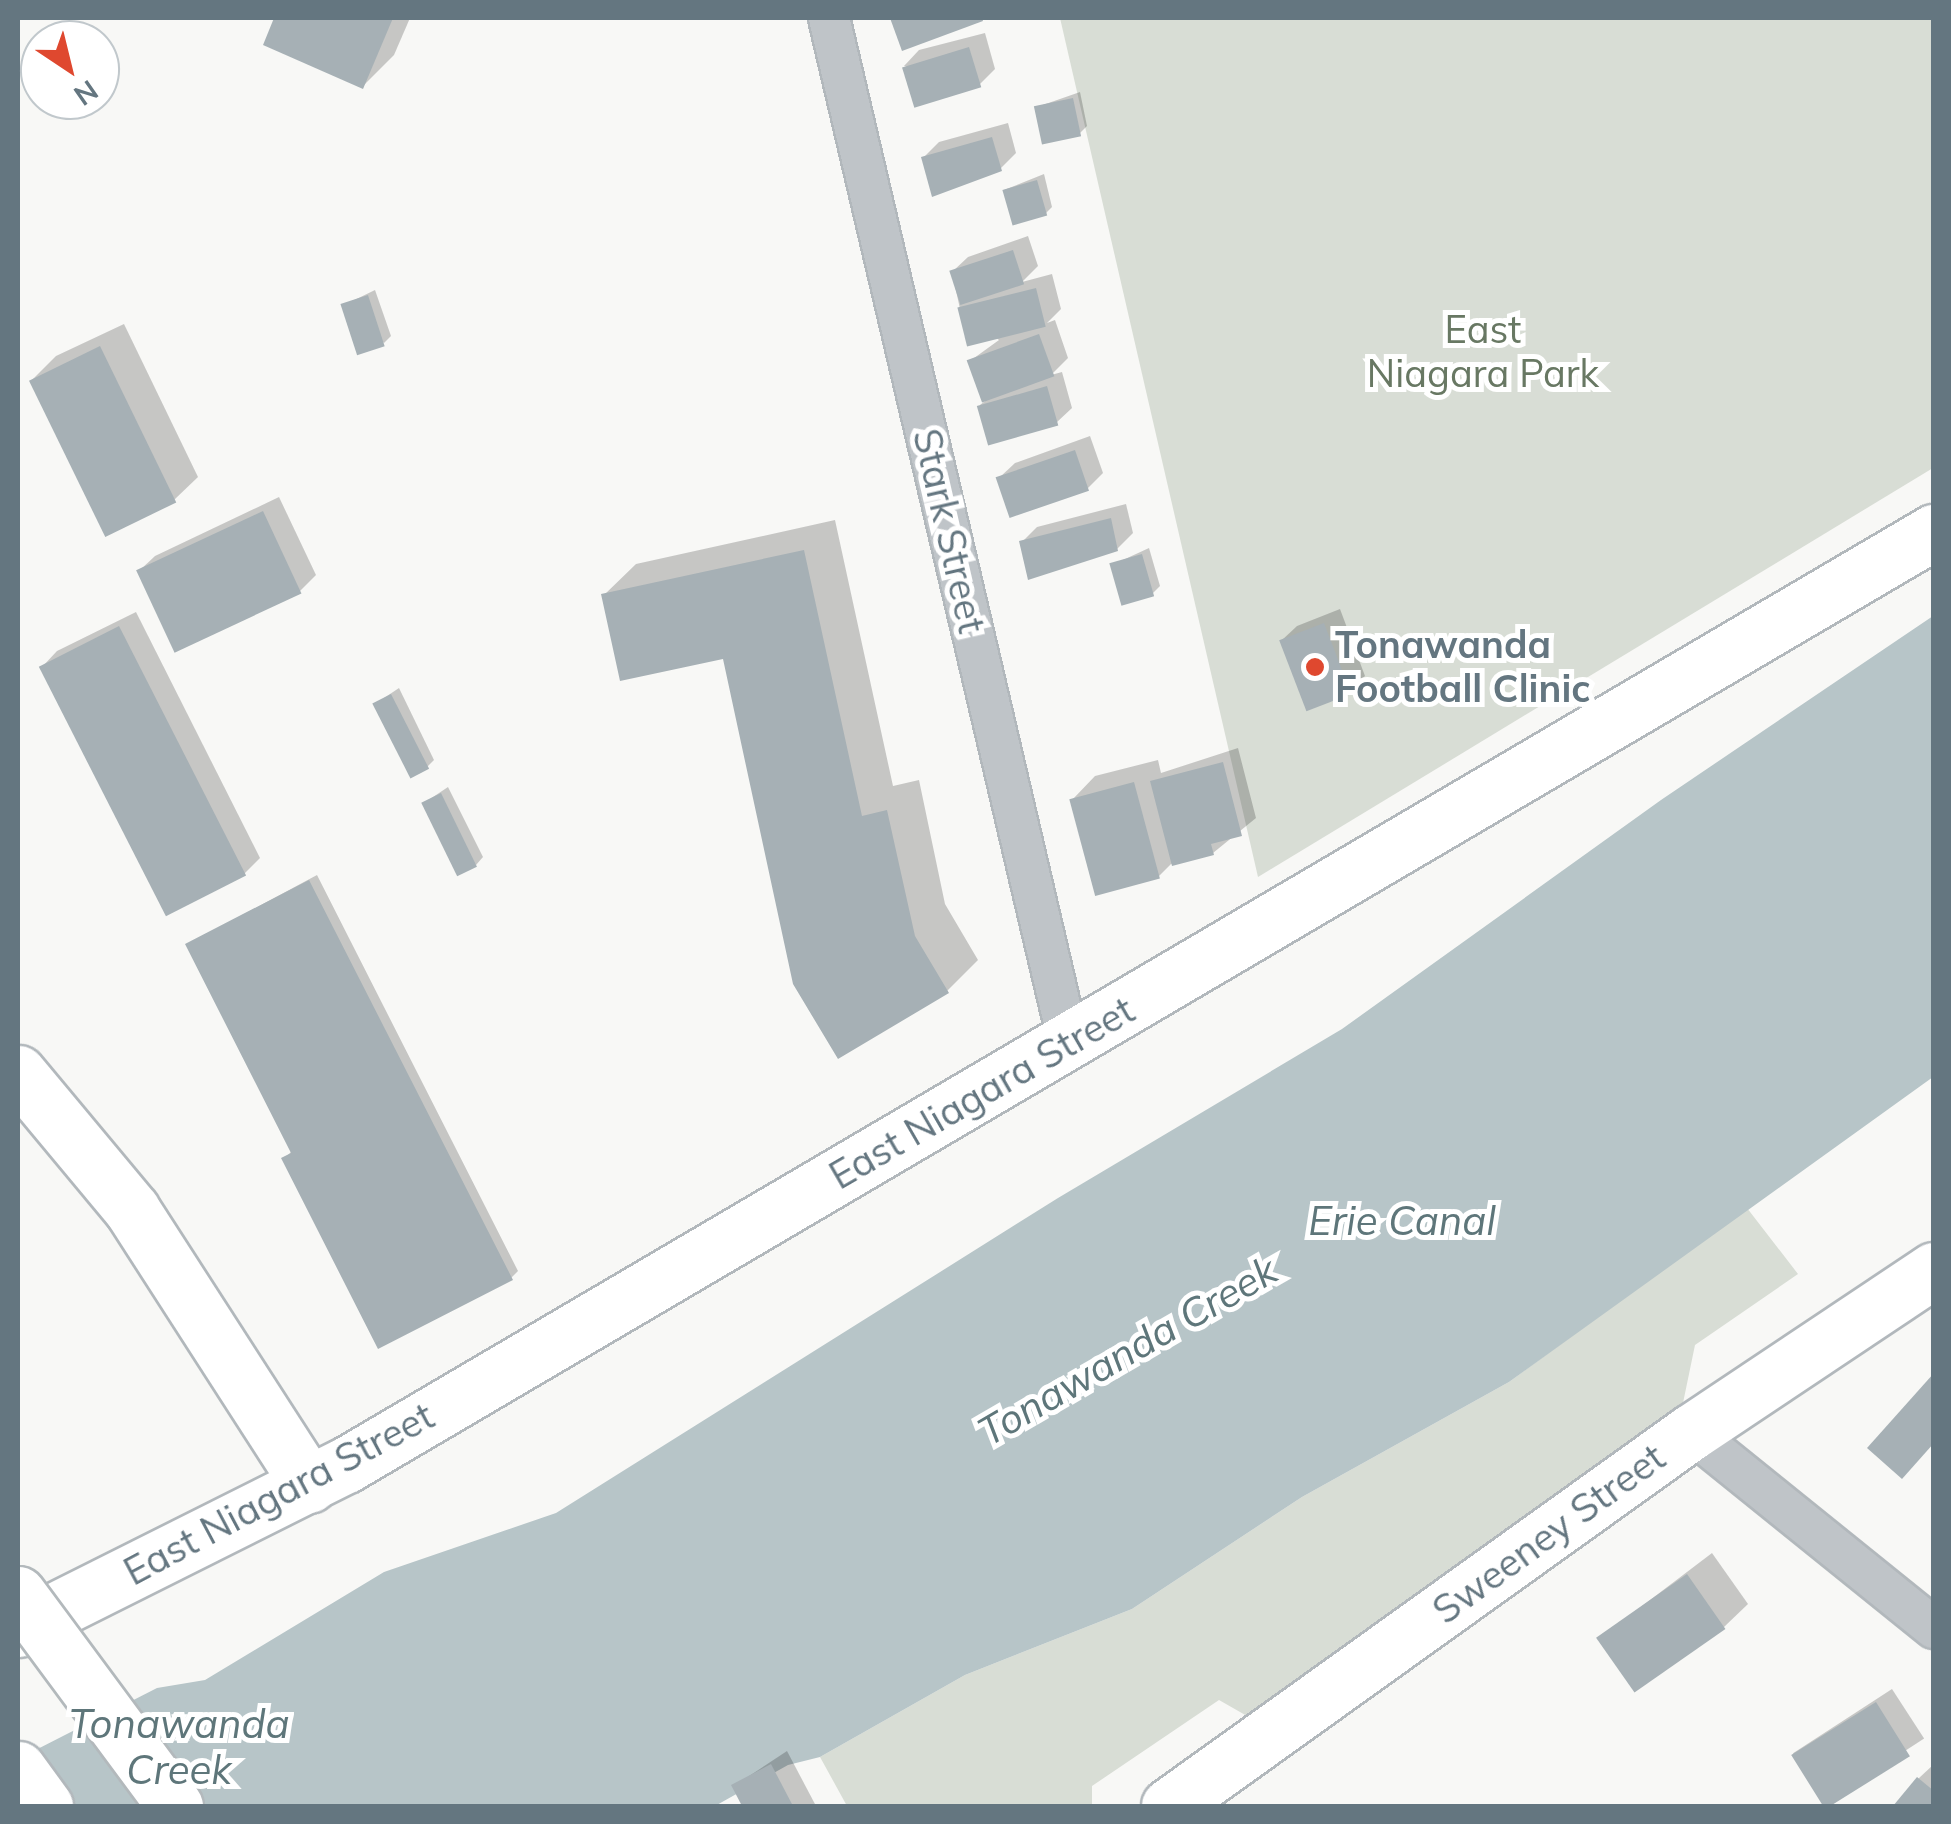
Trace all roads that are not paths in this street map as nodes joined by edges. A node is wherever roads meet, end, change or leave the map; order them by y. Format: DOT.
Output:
graph roads {
  1 [pos="830,18"];
  2 [pos="1934,532"];
  3 [pos="1069,1044"];
  4 [pos="18,1073"];
  5 [pos="1934,1270"];
  6 [pos="1692,1432"];
  7 [pos="309,1485"];
  8 [pos="18,1594"];
  9 [pos="1934,1628"];
  10 [pos="18,1629"];
  11 [pos="18,1769"];
  12 [pos="1192,1801"];
  13 [pos="46,1806"];
  14 [pos="175,1806"];
  1 -- 3 [label="street, Stark Street"];
  2 -- 3 [label="street, East Niagara Street"];
  3 -- 7 [label="street, East Niagara Street"];
  4 -- 7 [label="street"];
  5 -- 6 [label="street, Sweeney Street"];
  6 -- 9 [label="street"];
  6 -- 12 [label="street, Sweeney Street"];
  7 -- 10 [label="street, East Niagara Street"];
  8 -- 14 [label="street, bridge"];
  11 -- 13 [label="street"];
}
